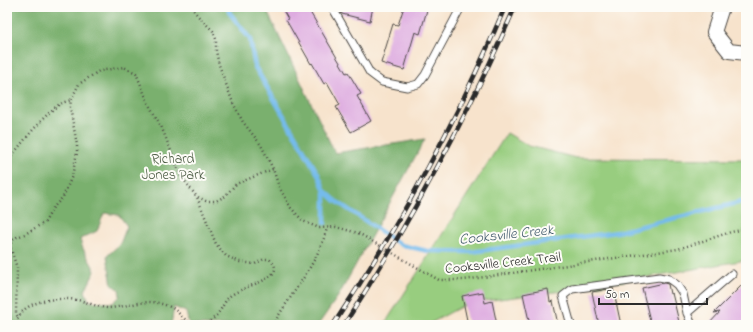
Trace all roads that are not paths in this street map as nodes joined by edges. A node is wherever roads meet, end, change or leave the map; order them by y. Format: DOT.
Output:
graph roads {
  1 [pos="332,7"];
  2 [pos="461,7"];
  3 [pos="722,7"];
  4 [pos="746,53"];
  5 [pos="732,274"];
  6 [pos="687,313"];
  7 [pos="571,325"];
  8 [pos="692,325"];
  1 -- 2 [label="lane"];
  3 -- 4 [label="street"];
  5 -- 6 [label="lane"];
  6 -- 7 [label="lane"];
  6 -- 8 [label="lane"];
}
